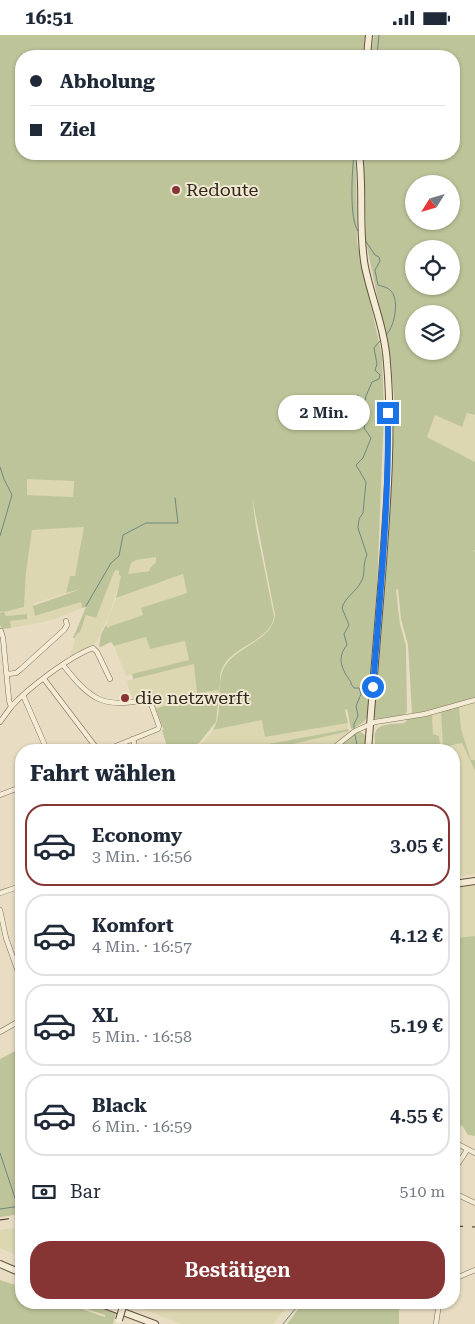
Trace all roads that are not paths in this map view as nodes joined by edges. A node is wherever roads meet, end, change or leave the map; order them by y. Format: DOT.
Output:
graph roads {
  1 [pos="369,35"];
  2 [pos="368,50"];
  3 [pos="360,160"];
  4 [pos="66,621"];
  5 [pos="1,631"];
  6 [pos="2,650"];
  7 [pos="63,665"];
  8 [pos="7,674"];
  9 [pos="44,679"];
  10 [pos="110,679"];
  11 [pos="23,695"];
  12 [pos="475,701"];
  13 [pos="11,707"];
  14 [pos="0,722"];
  15 [pos="370,725"];
  16 [pos="133,739"];
  17 [pos="44,744"];
  18 [pos="93,744"];
  19 [pos="121,744"];
  20 [pos="134,744"];
  21 [pos="339,744"];
  22 [pos="368,744"];
  23 [pos="15,789"];
  24 [pos="0,795"];
  25 [pos="475,881"];
  26 [pos="460,884"];
  27 [pos="15,888"];
  28 [pos="0,893"];
  29 [pos="0,910"];
  30 [pos="15,963"];
  31 [pos="15,1023"];
  32 [pos="0,1032"];
  33 [pos="460,1146"];
  34 [pos="467,1150"];
  35 [pos="475,1153"];
  36 [pos="460,1161"];
  37 [pos="460,1196"];
  38 [pos="475,1203"];
  39 [pos="0,1264"];
  40 [pos="15,1270"];
  41 [pos="475,1270"];
  42 [pos="460,1276"];
  43 [pos="115,1309"];
  44 [pos="122,1309"];
  45 [pos="439,1309"];
  46 [pos="118,1322"];
  47 [pos="155,1324"];
  48 [pos="436,1324"];
  1 -- 2 [label="street"];
  3 -- 15 [label="street"];
  4 -- 8 [label="street"];
  5 -- 6 [label="street"];
  6 -- 8 [label="street"];
  7 -- 9 [label="street"];
  7 -- 10 [label="street"];
  7 -- 16 [label="street"];
  8 -- 13 [label="street"];
  9 -- 11 [label="street"];
  9 -- 18 [label="street"];
  11 -- 13 [label="street"];
  11 -- 17 [label="street"];
  12 -- 15 [label="street"];
  13 -- 14 [label="street"];
  15 -- 21 [label="street"];
  15 -- 22 [label="street"];
  16 -- 19 [label="street"];
  16 -- 20 [label="street"];
  23 -- 24 [label="street"];
  25 -- 26 [label="street"];
  27 -- 28 [label="street"];
  29 -- 30 [label="street"];
  31 -- 32 [label="street"];
  33 -- 34 [label="street"];
  34 -- 35 [label="street"];
  34 -- 36 [label="street"];
  37 -- 38 [label="street"];
  39 -- 40 [label="street"];
  41 -- 42 [label="street"];
  43 -- 47 [label="street"];
  44 -- 46 [label="street, bridge"];
  45 -- 48 [label="street"];
}
